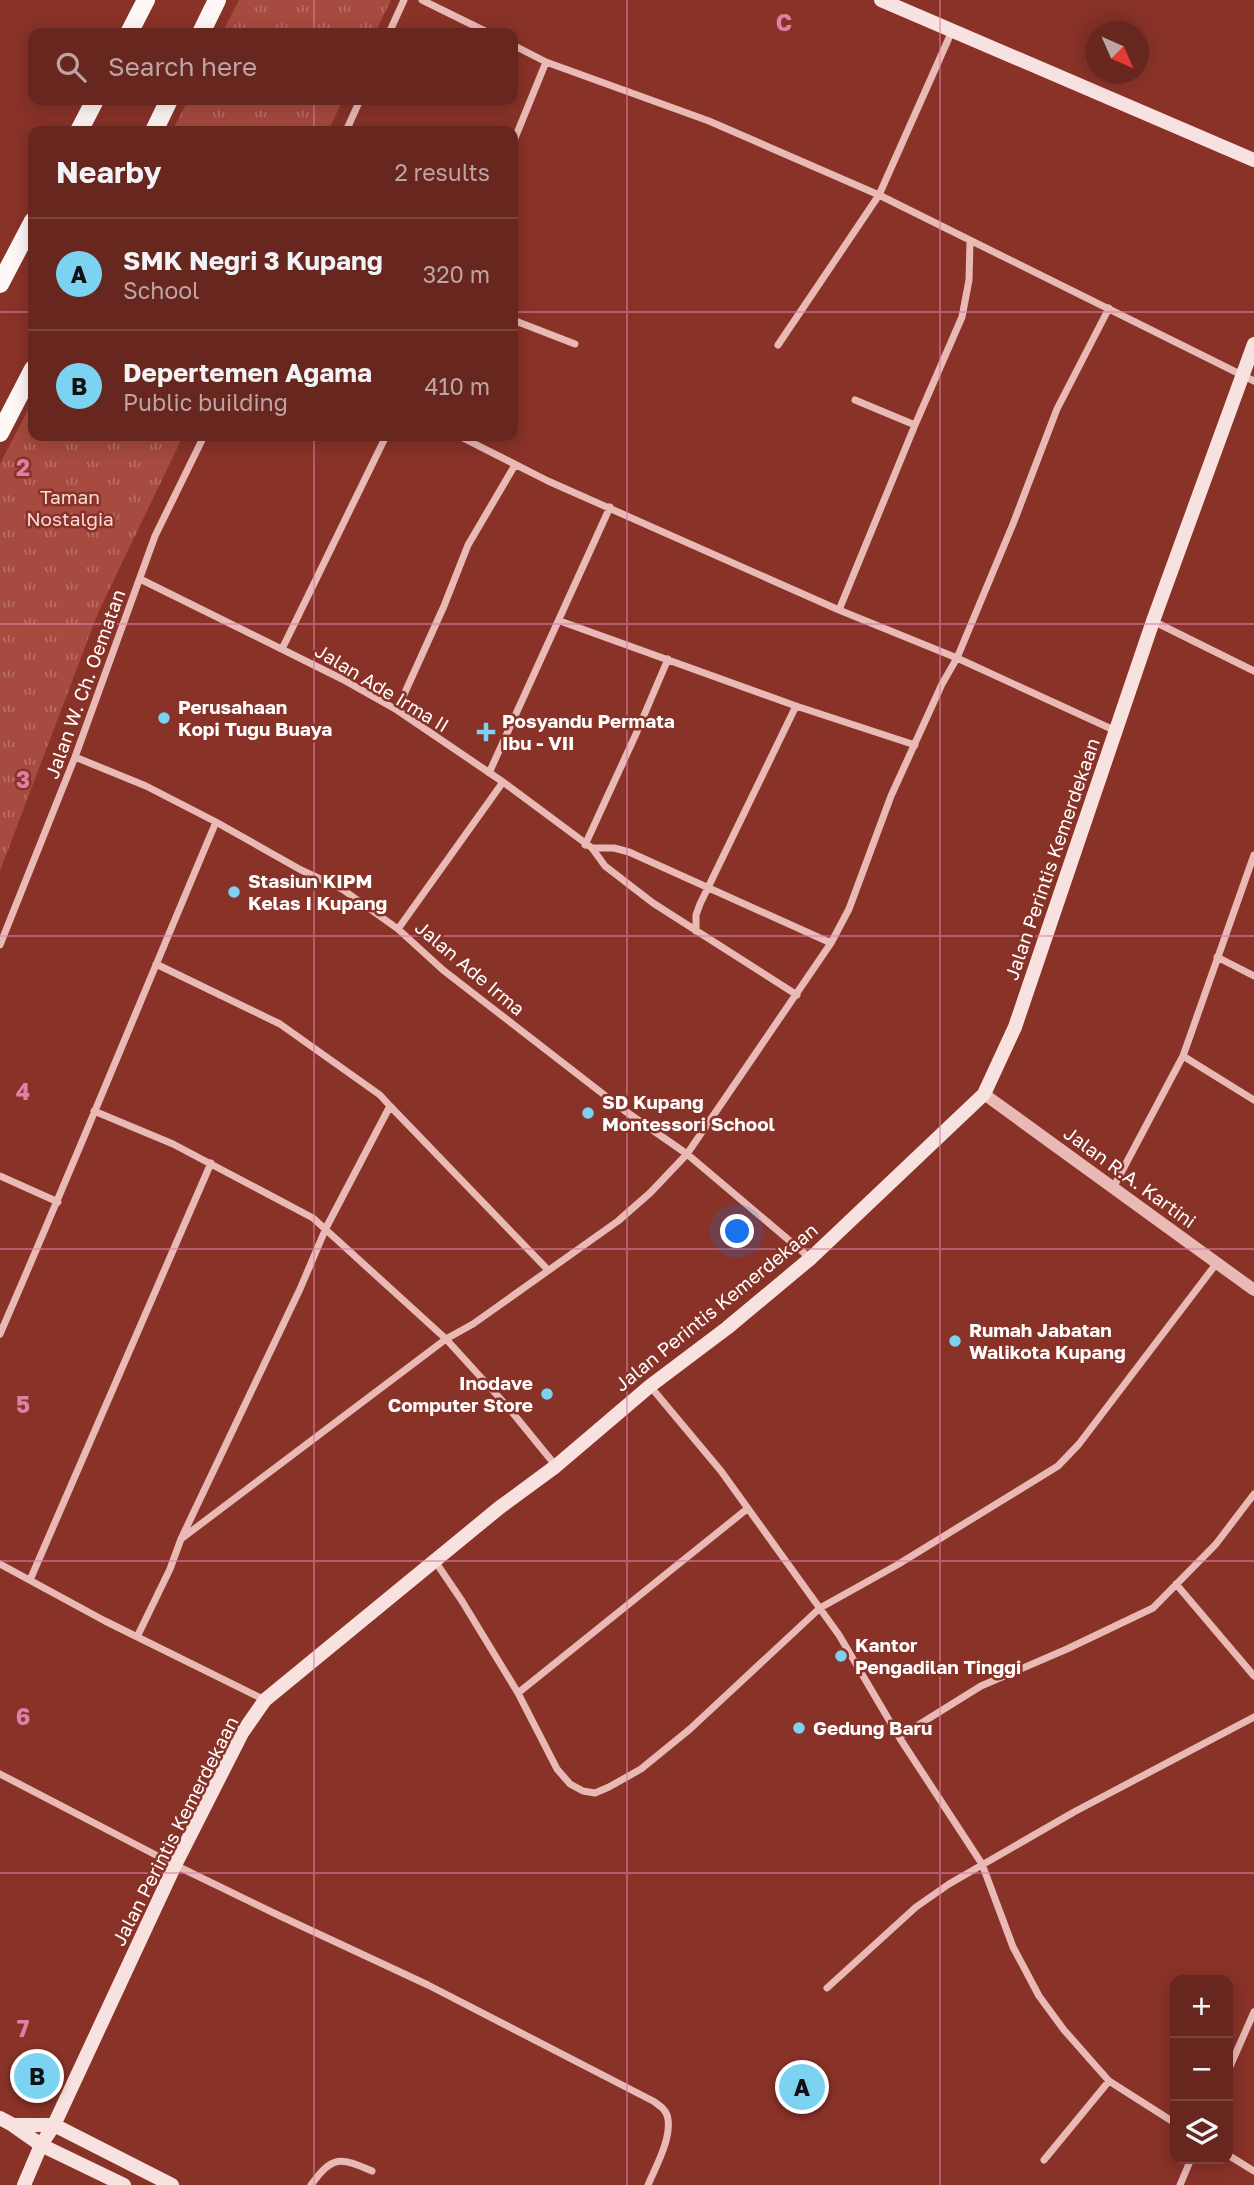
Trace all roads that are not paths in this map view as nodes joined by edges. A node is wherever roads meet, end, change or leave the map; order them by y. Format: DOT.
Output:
graph roads {
  1 [pos="146,0"];
  2 [pos="217,0"];
  3 [pos="404,0"];
  4 [pos="422,0"];
  5 [pos="881,0"];
  6 [pos="132,28"];
  7 [pos="203,28"];
  8 [pos="391,28"];
  9 [pos="479,28"];
  10 [pos="952,32"];
  11 [pos="518,48"];
  12 [pos="546,62"];
  13 [pos="92,105"];
  14 [pos="167,105"];
  15 [pos="358,105"];
  16 [pos="82,126"];
  17 [pos="156,126"];
  18 [pos="348,126"];
  19 [pos="518,131"];
  20 [pos="1254,160"];
  21 [pos="879,195"];
  22 [pos="28,231"];
  23 [pos="970,242"];
  24 [pos="0,284"];
  25 [pos="1109,308"];
  26 [pos="518,322"];
  27 [pos="575,344"];
  28 [pos="1254,344"];
  29 [pos="778,345"];
  30 [pos="1248,378"];
  31 [pos="28,379"];
  32 [pos="855,400"];
  33 [pos="915,425"];
  34 [pos="0,433"];
  35 [pos="202,441"];
  36 [pos="384,441"];
  37 [pos="468,441"];
  38 [pos="514,465"];
  39 [pos="610,507"];
  40 [pos="140,579"];
  41 [pos="839,610"];
  42 [pos="559,621"];
  43 [pos="1153,621"];
  44 [pos="282,649"];
  45 [pos="957,658"];
  46 [pos="668,659"];
  47 [pos="1254,671"];
  48 [pos="796,706"];
  49 [pos="397,710"];
  50 [pos="1117,731"];
  51 [pos="915,745"];
  52 [pos="75,757"];
  53 [pos="489,773"];
  54 [pos="503,782"];
  55 [pos="216,822"];
  56 [pos="589,846"];
  57 [pos="1254,855"];
  58 [pos="709,888"];
  59 [pos="398,929"];
  60 [pos="696,931"];
  61 [pos="831,943"];
  62 [pos="0,945"];
  63 [pos="1217,957"];
  64 [pos="156,964"];
  65 [pos="1254,976"];
  66 [pos="797,995"];
  67 [pos="1183,1056"];
  68 [pos="984,1094"];
  69 [pos="1254,1100"];
  70 [pos="390,1106"];
  71 [pos="94,1111"];
  72 [pos="687,1154"];
  73 [pos="211,1163"];
  74 [pos="0,1176"];
  75 [pos="1112,1189"];
  76 [pos="58,1202"];
  77 [pos="326,1228"];
  78 [pos="811,1258"];
  79 [pos="1216,1264"];
  80 [pos="548,1270"];
  81 [pos="1254,1290"];
  82 [pos="0,1334"];
  83 [pos="446,1339"];
  84 [pos="650,1386"];
  85 [pos="556,1466"];
  86 [pos="1254,1494"];
  87 [pos="747,1509"];
  88 [pos="181,1539"];
  89 [pos="435,1561"];
  90 [pos="0,1564"];
  91 [pos="30,1580"];
  92 [pos="1176,1584"];
  93 [pos="820,1608"];
  94 [pos="138,1636"];
  95 [pos="1254,1676"];
  96 [pos="518,1693"];
  97 [pos="265,1700"];
  98 [pos="1254,1717"];
  99 [pos="899,1737"];
  100 [pos="0,1774"];
  101 [pos="982,1864"];
  102 [pos="175,1865"];
  103 [pos="827,1988"];
  104 [pos="1254,2012"];
  105 [pos="1233,2060"];
  106 [pos="1109,2081"];
  107 [pos="1170,2120"];
  108 [pos="7,2122"];
  109 [pos="54,2126"];
  110 [pos="41,2146"];
  111 [pos="1233,2158"];
  112 [pos="1044,2160"];
  113 [pos="1189,2164"];
  114 [pos="372,2171"];
  115 [pos="1254,2171"];
  116 [pos="24,2185"];
  117 [pos="124,2185"];
  118 [pos="172,2185"];
  119 [pos="311,2185"];
  120 [pos="648,2185"];
  121 [pos="1180,2185"];
  1 -- 6 [label="main road"];
  2 -- 7 [label="main road"];
  3 -- 8 [label="street"];
  4 -- 9 [label="street"];
  5 -- 10 [label="main road"];
  10 -- 20 [label="main road"];
  10 -- 21 [label="street"];
  11 -- 12 [label="street"];
  12 -- 19 [label="street"];
  12 -- 21 [label="street"];
  13 -- 16 [label="main road"];
  14 -- 17 [label="main road"];
  15 -- 18 [label="street"];
  21 -- 23 [label="street"];
  21 -- 29 [label="street"];
  22 -- 24 [label="main road"];
  23 -- 25 [label="street"];
  23 -- 33 [label="street"];
  25 -- 30 [label="street"];
  25 -- 45 [label="street"];
  26 -- 27 [label="street"];
  28 -- 30 [label="main road, Jalan Perintis Kemerdekaan"];
  30 -- 43 [label="main road, Jalan Perintis Kemerdekaan"];
  31 -- 34 [label="main road"];
  32 -- 33 [label="street"];
  33 -- 41 [label="street"];
  35 -- 40 [label="street, Jalan W. Ch. Oematan"];
  36 -- 44 [label="street"];
  37 -- 38 [label="street"];
  38 -- 39 [label="street"];
  38 -- 49 [label="street"];
  39 -- 41 [label="street"];
  39 -- 42 [label="street"];
  40 -- 44 [label="street, Jalan Ade Irma II"];
  40 -- 52 [label="street, Jalan W. Ch. Oematan"];
  41 -- 45 [label="street"];
  42 -- 46 [label="street"];
  42 -- 53 [label="street"];
  43 -- 47 [label="street"];
  43 -- 50 [label="main road, Jalan Perintis Kemerdekaan"];
  44 -- 49 [label="street, Jalan Ade Irma II"];
  45 -- 50 [label="street"];
  45 -- 51 [label="street"];
  46 -- 48 [label="street"];
  46 -- 56 [label="street"];
  48 -- 51 [label="street"];
  48 -- 58 [label="street"];
  49 -- 53 [label="street, Jalan Ade Irma II"];
  50 -- 68 [label="main road, Jalan Perintis Kemerdekaan"];
  51 -- 61 [label="street"];
  52 -- 55 [label="street, Jalan Ade Irma"];
  52 -- 62 [label="street, Jalan W. Ch. Oematan"];
  53 -- 54 [label="street, Jalan Ade Irma II"];
  54 -- 56 [label="street, Jalan Ade Irma II"];
  54 -- 59 [label="street"];
  55 -- 59 [label="street, Jalan Ade Irma"];
  55 -- 64 [label="street"];
  56 -- 58 [label="street"];
  56 -- 60 [label="street, Jalan Ade Irma II"];
  57 -- 63 [label="street"];
  58 -- 60 [label="street"];
  58 -- 61 [label="street"];
  59 -- 72 [label="street, Jalan Ade Irma"];
  60 -- 66 [label="street, Jalan Ade Irma II"];
  61 -- 66 [label="street"];
  63 -- 65 [label="street"];
  63 -- 67 [label="street"];
  64 -- 70 [label="street"];
  64 -- 71 [label="street"];
  66 -- 72 [label="street"];
  67 -- 69 [label="street"];
  67 -- 75 [label="street"];
  68 -- 75 [label="street, Jalan R.A. Kartini"];
  68 -- 78 [label="main road, Jalan Perintis Kemerdekaan"];
  70 -- 77 [label="street"];
  70 -- 80 [label="street"];
  71 -- 73 [label="street"];
  71 -- 76 [label="street"];
  72 -- 78 [label="street, Jalan Ade Irma"];
  72 -- 80 [label="street"];
  73 -- 77 [label="street"];
  73 -- 91 [label="street"];
  74 -- 76 [label="street"];
  75 -- 79 [label="street, Jalan R.A. Kartini"];
  76 -- 82 [label="street"];
  77 -- 83 [label="street"];
  77 -- 88 [label="street"];
  78 -- 84 [label="main road, Jalan Perintis Kemerdekaan"];
  79 -- 81 [label="street, Jalan R.A. Kartini"];
  79 -- 93 [label="street"];
  80 -- 83 [label="street"];
  83 -- 85 [label="street"];
  83 -- 88 [label="street"];
  84 -- 85 [label="main road, Jalan Perintis Kemerdekaan"];
  84 -- 87 [label="street"];
  85 -- 89 [label="main road, Jalan Perintis Kemerdekaan"];
  86 -- 92 [label="street"];
  87 -- 93 [label="street"];
  87 -- 96 [label="street"];
  88 -- 94 [label="street"];
  89 -- 96 [label="street"];
  89 -- 97 [label="main road, Jalan Perintis Kemerdekaan"];
  90 -- 91 [label="street"];
  91 -- 94 [label="street"];
  92 -- 95 [label="street"];
  92 -- 99 [label="street"];
  93 -- 96 [label="street"];
  93 -- 99 [label="street"];
  94 -- 97 [label="street"];
  97 -- 102 [label="main road, Jalan Perintis Kemerdekaan"];
  98 -- 101 [label="street"];
  99 -- 101 [label="street"];
  100 -- 102 [label="street"];
  101 -- 103 [label="street"];
  101 -- 106 [label="street"];
  102 -- 109 [label="main road, Jalan Perintis Kemerdekaan"];
  102 -- 120 [label="street"];
  104 -- 105 [label="street"];
  106 -- 107 [label="street"];
  106 -- 112 [label="street"];
  108 -- 109 [label="main road"];
  108 -- 110 [label="main road"];
  109 -- 110 [label="main road, Jalan Perintis Kemerdekaan"];
  109 -- 118 [label="main road"];
  110 -- 116 [label="main road, Jalan Perintis Kemerdekaan"];
  110 -- 117 [label="main road"];
  111 -- 115 [label="street"];
  113 -- 121 [label="street"];
  114 -- 119 [label="street"];
}
